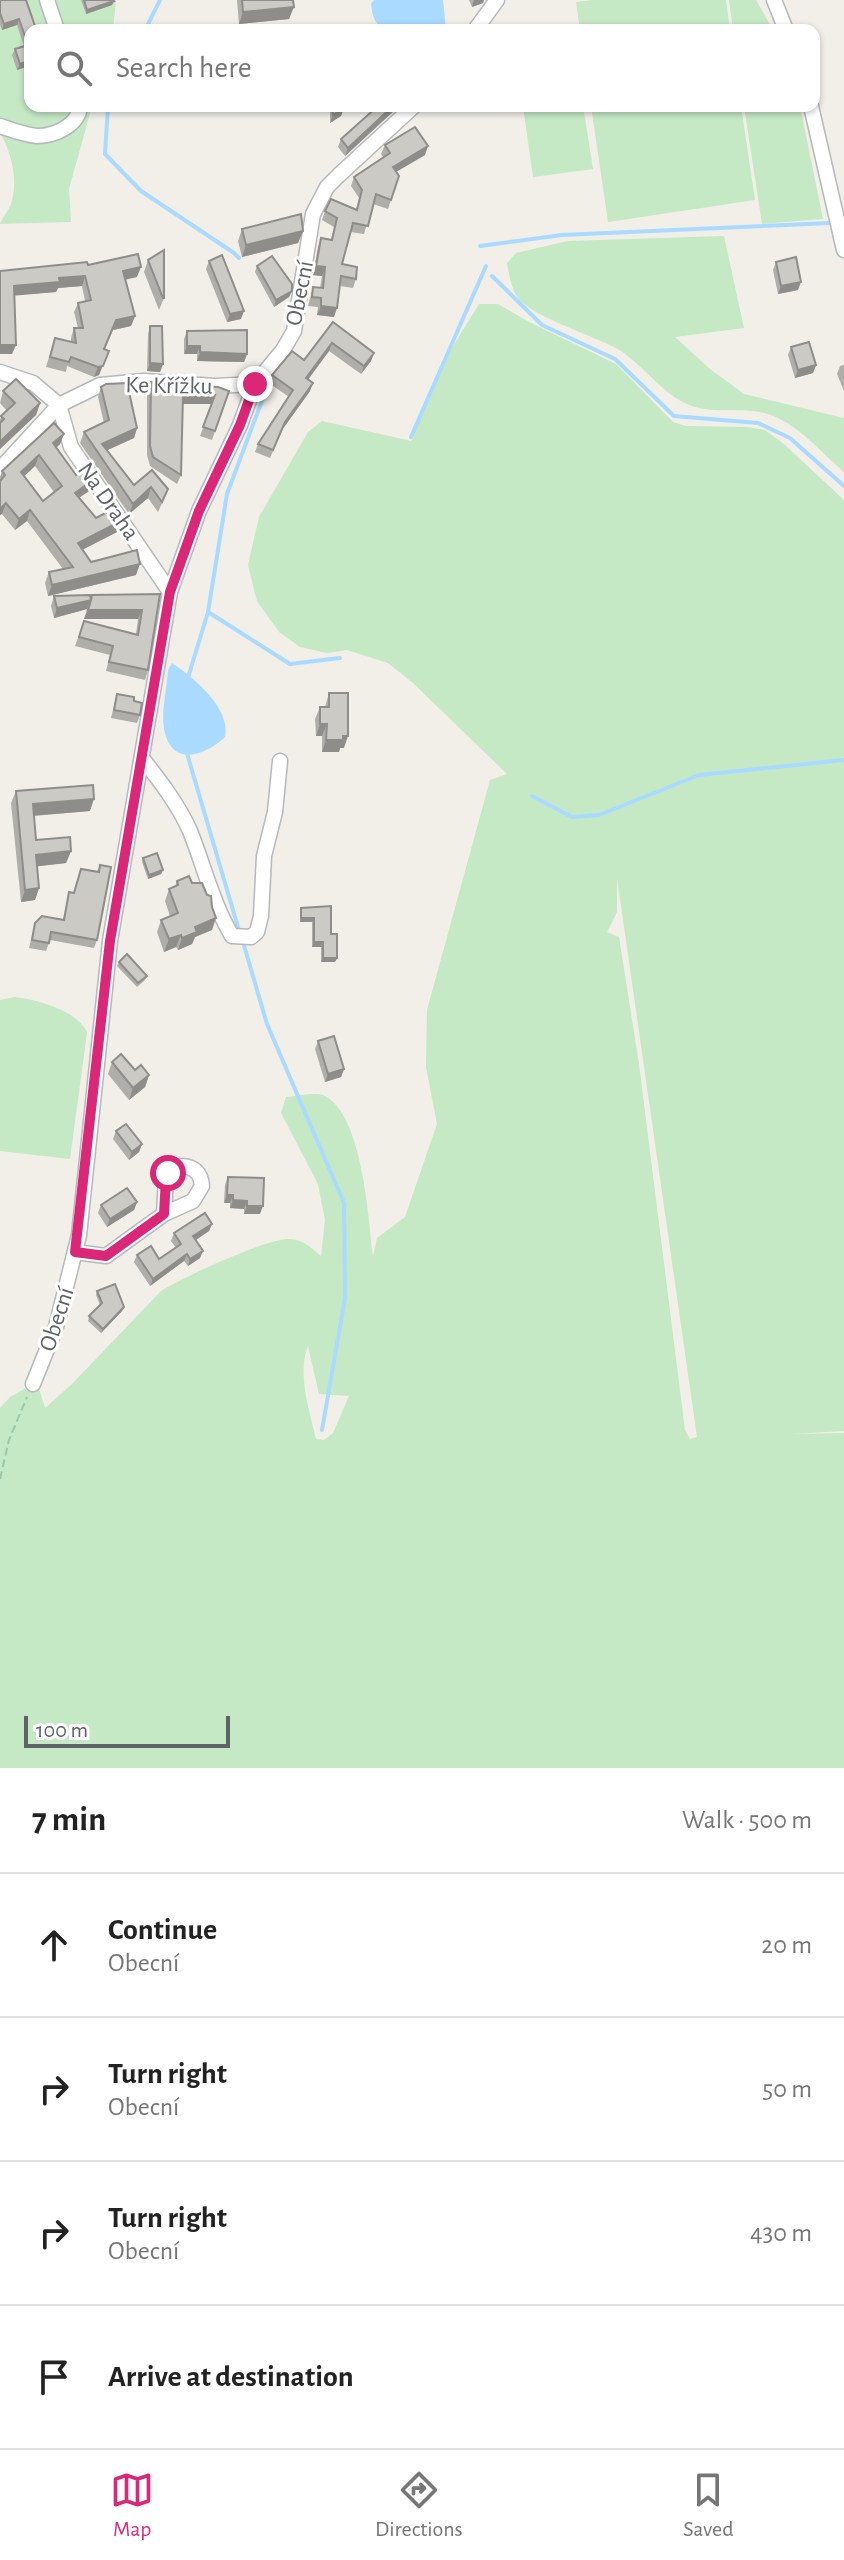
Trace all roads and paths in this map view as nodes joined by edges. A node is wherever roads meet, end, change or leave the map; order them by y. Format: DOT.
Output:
graph roads {
  1 [pos="47,0"];
  2 [pos="497,0"];
  3 [pos="774,0"];
  4 [pos="55,24"];
  5 [pos="479,24"];
  6 [pos="784,24"];
  7 [pos="80,112"];
  8 [pos="407,112"];
  9 [pos="812,112"];
  10 [pos="0,126"];
  11 [pos="844,250"];
  12 [pos="0,372"];
  13 [pos="255,384"];
  14 [pos="59,405"];
  15 [pos="0,469"];
  16 [pos="170,592"];
  17 [pos="142,758"];
  18 [pos="280,761"];
  19 [pos="164,1214"];
  20 [pos="75,1252"];
  21 [pos="33,1384"];
  22 [pos="0,1479"];
  1 -- 4 [label="street"];
  2 -- 5 [label="street"];
  3 -- 6 [label="street"];
  7 -- 10 [label="street"];
  8 -- 13 [label="street, Obecní"];
  9 -- 11 [label="street"];
  12 -- 14 [label="street"];
  13 -- 14 [label="street, Ke Křížku"];
  13 -- 16 [label="street, Obecní"];
  14 -- 15 [label="street"];
  14 -- 16 [label="street, Na Draha"];
  16 -- 17 [label="street, Obecní"];
  17 -- 18 [label="street"];
  17 -- 20 [label="street, Obecní"];
  19 -- 20 [label="street"];
  20 -- 21 [label="street, Obecní"];
  21 -- 22 [label="path"];
}
